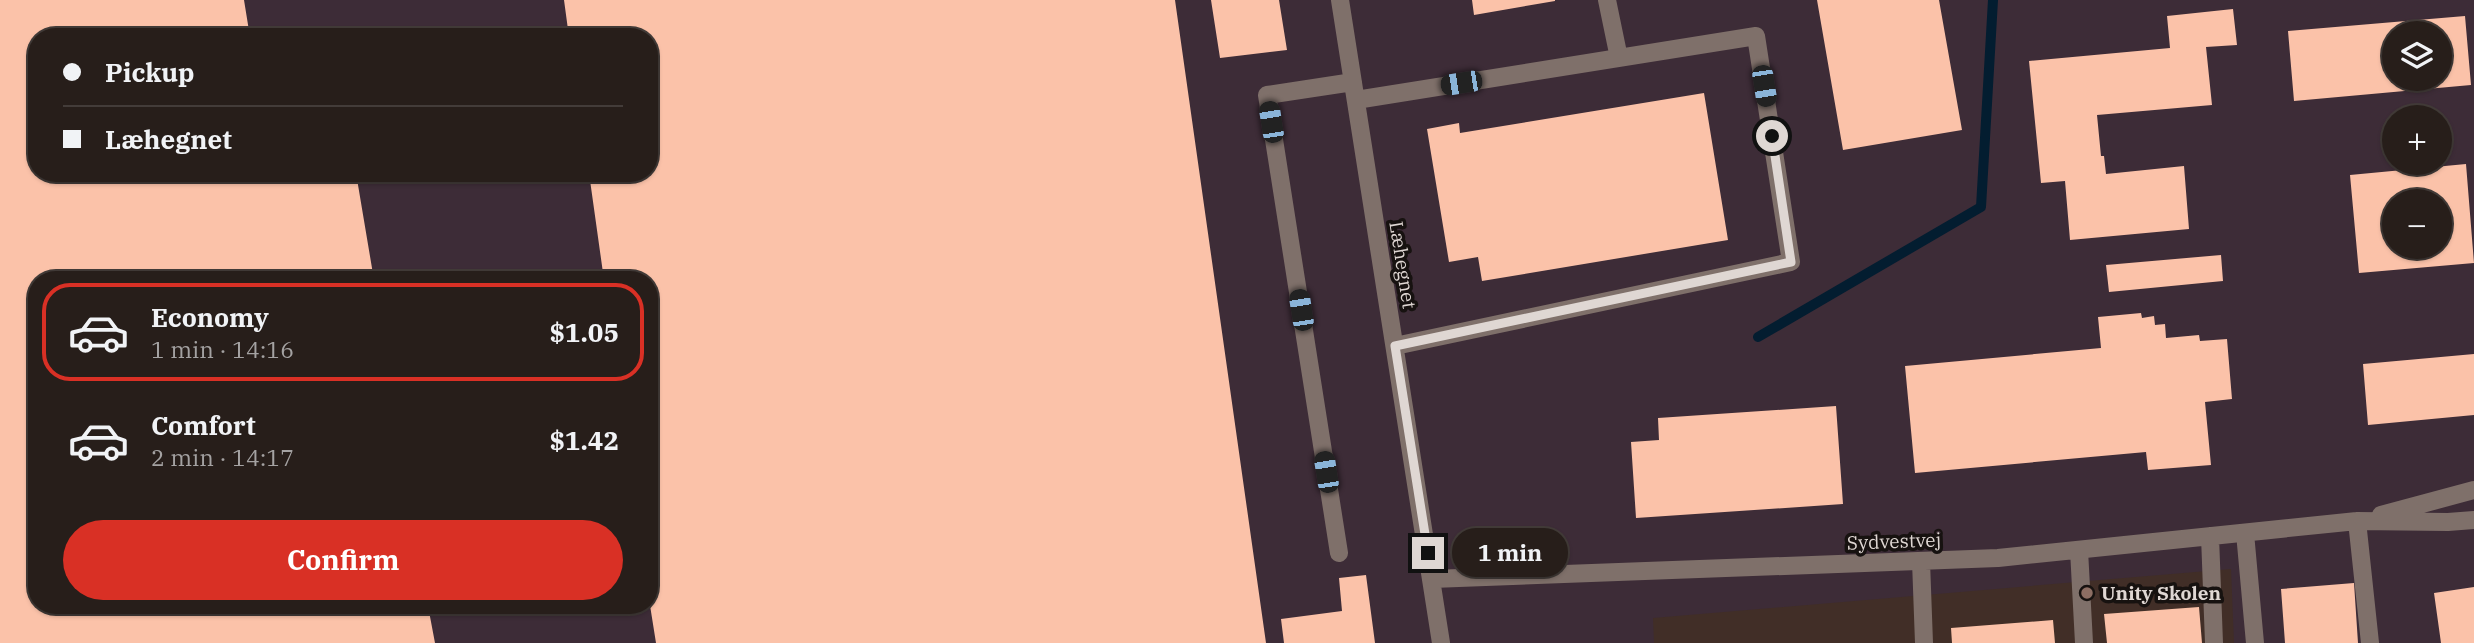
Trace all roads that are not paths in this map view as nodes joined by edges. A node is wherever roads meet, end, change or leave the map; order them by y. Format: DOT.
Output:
graph roads {
  1 [pos="1340,0"];
  2 [pos="1607,0"];
  3 [pos="1619,58"];
  4 [pos="1354,91"];
  5 [pos="1395,346"];
  6 [pos="2474,490"];
  7 [pos="2474,520"];
  8 [pos="2357,521"];
  9 [pos="2245,533"];
  10 [pos="2210,536"];
  11 [pos="2079,550"];
  12 [pos="1339,554"];
  13 [pos="1921,561"];
  14 [pos="1432,579"];
  15 [pos="1441,643"];
  16 [pos="1924,643"];
  17 [pos="2084,643"];
  18 [pos="2214,643"];
  19 [pos="2255,643"];
  20 [pos="2370,643"];
  1 -- 4 [label="street, Læhegnet"];
  2 -- 3 [label="street"];
  3 -- 4 [label="street"];
  3 -- 5 [label="street"];
  4 -- 5 [label="street, Læhegnet"];
  4 -- 12 [label="street"];
  5 -- 14 [label="street, Læhegnet"];
  6 -- 8 [label="street, Sydvestvej"];
  7 -- 8 [label="street, Sydvestvej"];
  8 -- 9 [label="street, Sydvestvej"];
  8 -- 20 [label="street"];
  9 -- 10 [label="street, Sydvestvej"];
  9 -- 19 [label="street"];
  10 -- 11 [label="street, Sydvestvej"];
  10 -- 18 [label="street"];
  11 -- 13 [label="street, Sydvestvej"];
  11 -- 17 [label="street"];
  13 -- 14 [label="street, Sydvestvej"];
  13 -- 16 [label="street"];
  14 -- 15 [label="street, Læhegnet"];
}
